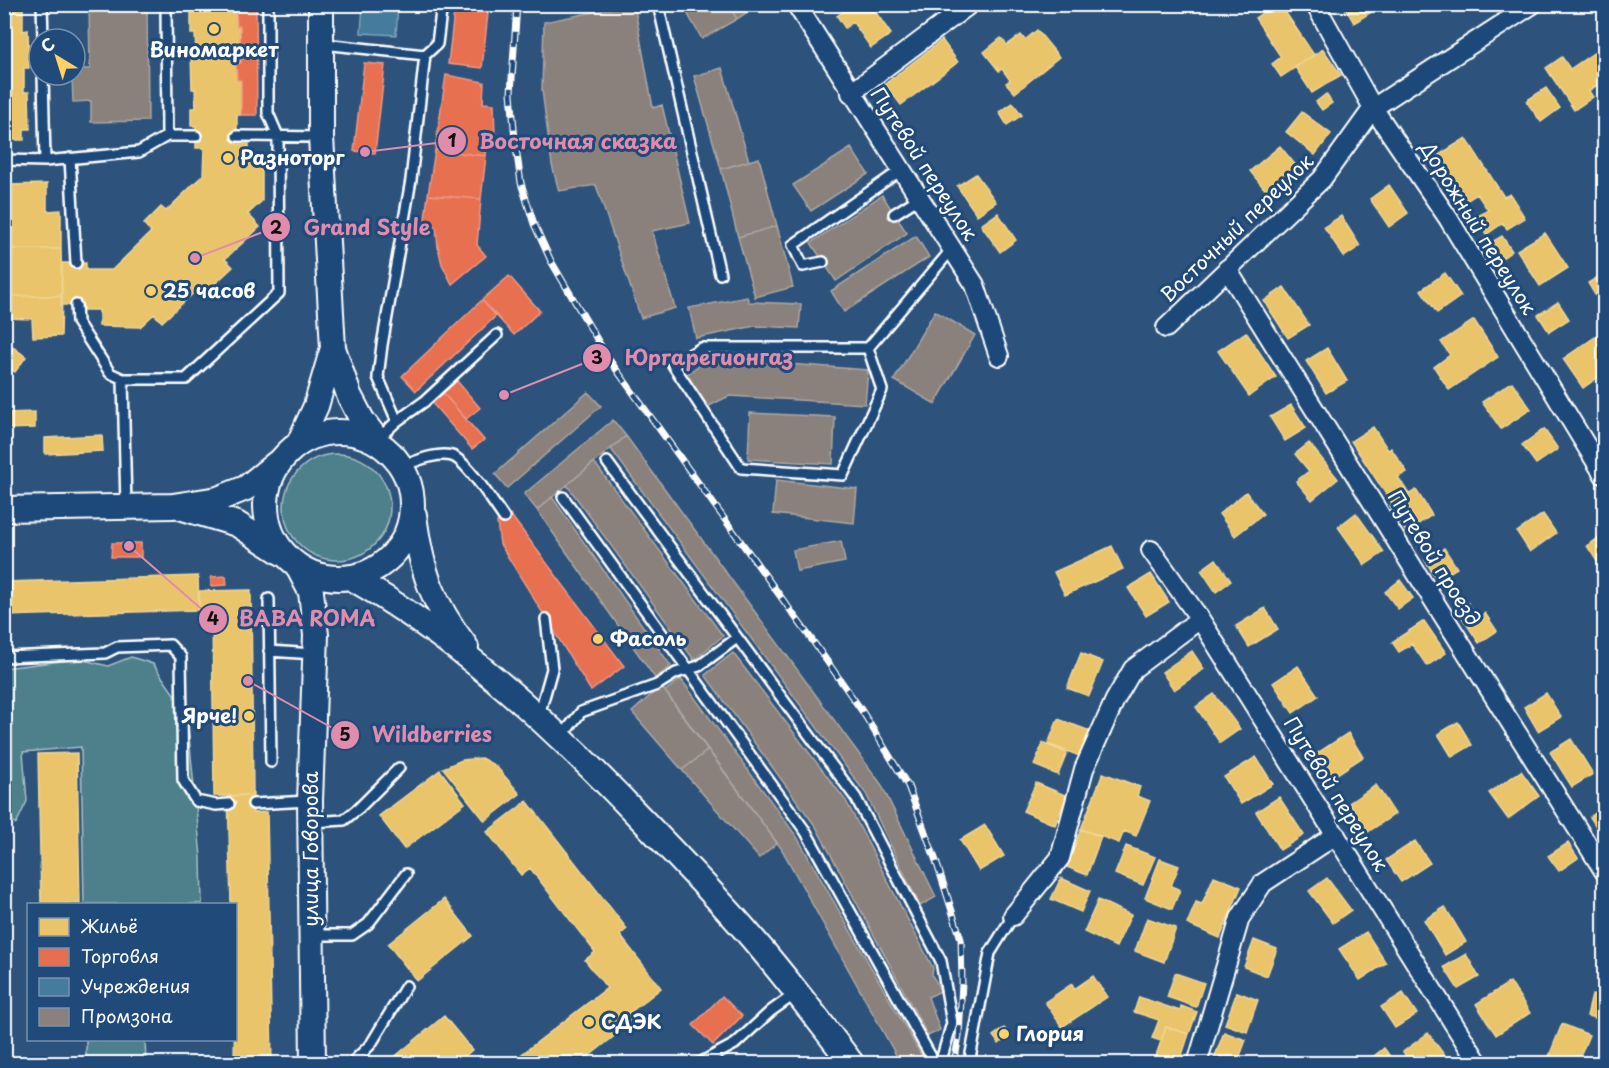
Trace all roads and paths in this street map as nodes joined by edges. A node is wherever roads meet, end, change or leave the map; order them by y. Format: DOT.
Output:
graph roads {
  1 [pos="42,4"];
  2 [pos="166,4"];
  3 [pos="268,4"];
  4 [pos="321,4"];
  5 [pos="442,4"];
  6 [pos="658,4"];
  7 [pos="796,4"];
  8 [pos="970,4"];
  9 [pos="1315,4"];
  10 [pos="1533,4"];
  11 [pos="43,27"];
  12 [pos="321,43"];
  13 [pos="425,55"];
  14 [pos="43,87"];
  15 [pos="851,93"];
  16 [pos="1373,108"];
  17 [pos="168,136"];
  18 [pos="196,136"];
  19 [pos="237,136"];
  20 [pos="278,136"];
  21 [pos="321,137"];
  22 [pos="70,159"];
  23 [pos="4,160"];
  24 [pos="45,161"];
  25 [pos="901,170"];
  26 [pos="919,198"];
  27 [pos="894,214"];
  28 [pos="952,249"];
  29 [pos="823,262"];
  30 [pos="76,263"];
  31 [pos="1227,268"];
  32 [pos="720,274"];
  33 [pos="76,305"];
  34 [pos="1166,328"];
  35 [pos="497,335"];
  36 [pos="333,348"];
  37 [pos="868,348"];
  38 [pos="999,356"];
  39 [pos="123,379"];
  40 [pos="397,421"];
  41 [pos="377,440"];
  42 [pos="300,441"];
  43 [pos="283,458"];
  44 [pos="607,462"];
  45 [pos="402,466"];
  46 [pos="1605,475"];
  47 [pos="563,497"];
  48 [pos="173,506"];
  49 [pos="126,507"];
  50 [pos="413,507"];
  51 [pos="4,509"];
  52 [pos="504,518"];
  53 [pos="1151,550"];
  54 [pos="291,560"];
  55 [pos="350,577"];
  56 [pos="268,598"];
  57 [pos="546,619"];
  58 [pos="1200,619"];
  59 [pos="737,638"];
  60 [pos="315,645"];
  61 [pos="269,651"];
  62 [pos="4,657"];
  63 [pos="483,668"];
  64 [pos="688,670"];
  65 [pos="538,717"];
  66 [pos="560,738"];
  67 [pos="271,762"];
  68 [pos="399,768"];
  69 [pos="229,804"];
  70 [pos="253,804"];
  71 [pos="310,812"];
  72 [pos="1336,835"];
  73 [pos="1605,871"];
  74 [pos="406,874"];
  75 [pos="1013,916"];
  76 [pos="312,935"];
  77 [pos="406,986"];
  78 [pos="797,992"];
  79 [pos="313,1064"];
  80 [pos="351,1064"];
  81 [pos="698,1064"];
  82 [pos="852,1064"];
  83 [pos="935,1064"];
  84 [pos="940,1064"];
  85 [pos="969,1064"];
  86 [pos="1197,1064"];
  87 [pos="1479,1064"];
  1 -- 11 [label="lane"];
  2 -- 17 [label="lane"];
  3 -- 20 [label="lane"];
  4 -- 12 [label="main road"];
  5 -- 13 [label="lane"];
  6 -- 32 [label="lane"];
  7 -- 15 [label="street, Путевой переулок"];
  8 -- 15 [label="street"];
  9 -- 16 [label="street, Дорожный переулок"];
  10 -- 16 [label="street, Восточный переулок"];
  12 -- 13 [label="lane"];
  12 -- 21 [label="main road"];
  13 -- 40 [label="lane"];
  14 -- 24 [label="lane"];
  15 -- 25 [label="street, Путевой переулок"];
  16 -- 31 [label="street, Восточный переулок"];
  16 -- 46 [label="street, Дорожный переулок"];
  17 -- 18 [label="lane"];
  17 -- 22 [label="lane"];
  19 -- 20 [label="lane"];
  20 -- 21 [label="lane"];
  20 -- 39 [label="lane"];
  21 -- 36 [label="main road"];
  22 -- 24 [label="lane"];
  22 -- 30 [label="lane"];
  23 -- 24 [label="lane"];
  25 -- 26 [label="street, Путевой переулок"];
  25 -- 29 [label="lane"];
  26 -- 27 [label="lane"];
  26 -- 28 [label="street, Путевой переулок"];
  28 -- 37 [label="lane"];
  28 -- 38 [label="street, Путевой переулок"];
  31 -- 34 [label="street, Восточный переулок"];
  31 -- 73 [label="street, Путевой проезд"];
  33 -- 39 [label="lane"];
  35 -- 40 [label="lane"];
  36 -- 41 [label="main road"];
  36 -- 42 [label="main road"];
  37 -- 37 [label="lane"];
  39 -- 49 [label="lane"];
  40 -- 41 [label="lane"];
  41 -- 42 [label="main road"];
  41 -- 45 [label="main road"];
  42 -- 43 [label="main road"];
  43 -- 48 [label="main road"];
  43 -- 54 [label="main road"];
  44 -- 59 [label="lane"];
  45 -- 50 [label="main road"];
  45 -- 52 [label="lane"];
  47 -- 64 [label="lane"];
  48 -- 49 [label="main road"];
  48 -- 54 [label="main road"];
  49 -- 51 [label="main road"];
  50 -- 55 [label="main road"];
  50 -- 63 [label="main road"];
  53 -- 58 [label="street, Путевой переулок"];
  54 -- 55 [label="main road"];
  54 -- 60 [label="main road"];
  55 -- 60 [label="main road"];
  55 -- 63 [label="main road"];
  56 -- 61 [label="lane"];
  57 -- 65 [label="lane"];
  58 -- 72 [label="street, Путевой переулок"];
  58 -- 75 [label="street"];
  59 -- 64 [label="lane"];
  59 -- 84 [label="lane"];
  60 -- 61 [label="lane"];
  60 -- 71 [label="main road, улица Говорова"];
  61 -- 67 [label="lane"];
  62 -- 69 [label="lane"];
  63 -- 65 [label="main road"];
  64 -- 66 [label="lane"];
  64 -- 83 [label="lane"];
  65 -- 66 [label="main road"];
  66 -- 78 [label="main road"];
  68 -- 71 [label="lane"];
  70 -- 71 [label="lane"];
  71 -- 76 [label="main road, улица Говорова"];
  72 -- 86 [label="street"];
  72 -- 87 [label="street, Путевой переулок"];
  74 -- 76 [label="lane"];
  75 -- 85 [label="lane"];
  76 -- 79 [label="main road, улица Говорова"];
  77 -- 80 [label="lane"];
  78 -- 81 [label="lane"];
  78 -- 82 [label="main road"];
}
